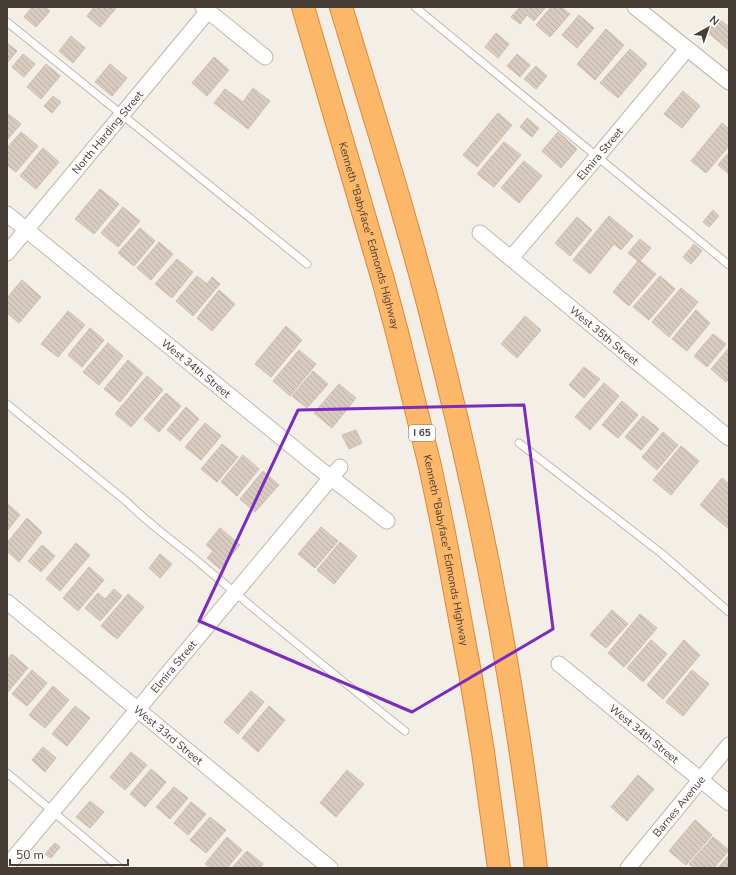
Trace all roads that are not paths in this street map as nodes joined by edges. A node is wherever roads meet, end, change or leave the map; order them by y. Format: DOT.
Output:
graph roads {
  1 [pos="303,7"];
  2 [pos="342,7"];
  3 [pos="415,7"];
  4 [pos="635,7"];
  5 [pos="206,9"];
  6 [pos="7,22"];
  7 [pos="687,49"];
  8 [pos="265,57"];
  9 [pos="729,82"];
  10 [pos="122,115"];
  11 [pos="598,157"];
  12 [pos="7,214"];
  13 [pos="26,230"];
  14 [pos="480,233"];
  15 [pos="7,253"];
  16 [pos="511,258"];
  17 [pos="307,264"];
  18 [pos="729,264"];
  19 [pos="7,404"];
  20 [pos="729,438"];
  21 [pos="519,443"];
  22 [pos="335,472"];
  23 [pos="387,521"];
  24 [pos="235,593"];
  25 [pos="7,602"];
  26 [pos="729,612"];
  27 [pos="559,664"];
  28 [pos="138,709"];
  29 [pos="405,731"];
  30 [pos="729,745"];
  31 [pos="7,773"];
  32 [pos="701,780"];
  33 [pos="729,803"];
  34 [pos="53,812"];
  35 [pos="7,866"];
  36 [pos="120,868"];
  37 [pos="330,868"];
  38 [pos="499,868"];
  39 [pos="536,868"];
  40 [pos="628,868"];
  1 -- 38 [label="highway, Kenneth \"Babyface\" Edmonds Highway / I 65"];
  2 -- 39 [label="highway"];
  3 -- 11 [label="lane"];
  4 -- 7 [label="street"];
  5 -- 8 [label="street"];
  5 -- 10 [label="street, North Harding Street"];
  6 -- 10 [label="lane"];
  7 -- 9 [label="street"];
  7 -- 11 [label="street, Elmira Street"];
  10 -- 13 [label="street, North Harding Street"];
  10 -- 17 [label="lane"];
  11 -- 16 [label="street, Elmira Street"];
  11 -- 18 [label="lane"];
  12 -- 13 [label="street, West 34th Street"];
  13 -- 15 [label="street, North Harding Street"];
  13 -- 22 [label="street, West 34th Street"];
  14 -- 16 [label="street, West 35th Street"];
  16 -- 20 [label="street, West 35th Street"];
  19 -- 24 [label="lane"];
  21 -- 26 [label="lane"];
  22 -- 23 [label="street, West 34th Street"];
  22 -- 24 [label="street, Elmira Street"];
  24 -- 28 [label="street, Elmira Street"];
  24 -- 29 [label="lane"];
  25 -- 28 [label="street, West 33rd Street"];
  27 -- 32 [label="street, West 34th Street"];
  28 -- 34 [label="street, Elmira Street"];
  28 -- 37 [label="street, West 33rd Street"];
  30 -- 32 [label="street, Barnes Avenue"];
  31 -- 34 [label="lane"];
  32 -- 33 [label="street, West 34th Street"];
  32 -- 40 [label="street, Barnes Avenue"];
  34 -- 35 [label="street, Elmira Street"];
  34 -- 36 [label="lane"];
}
